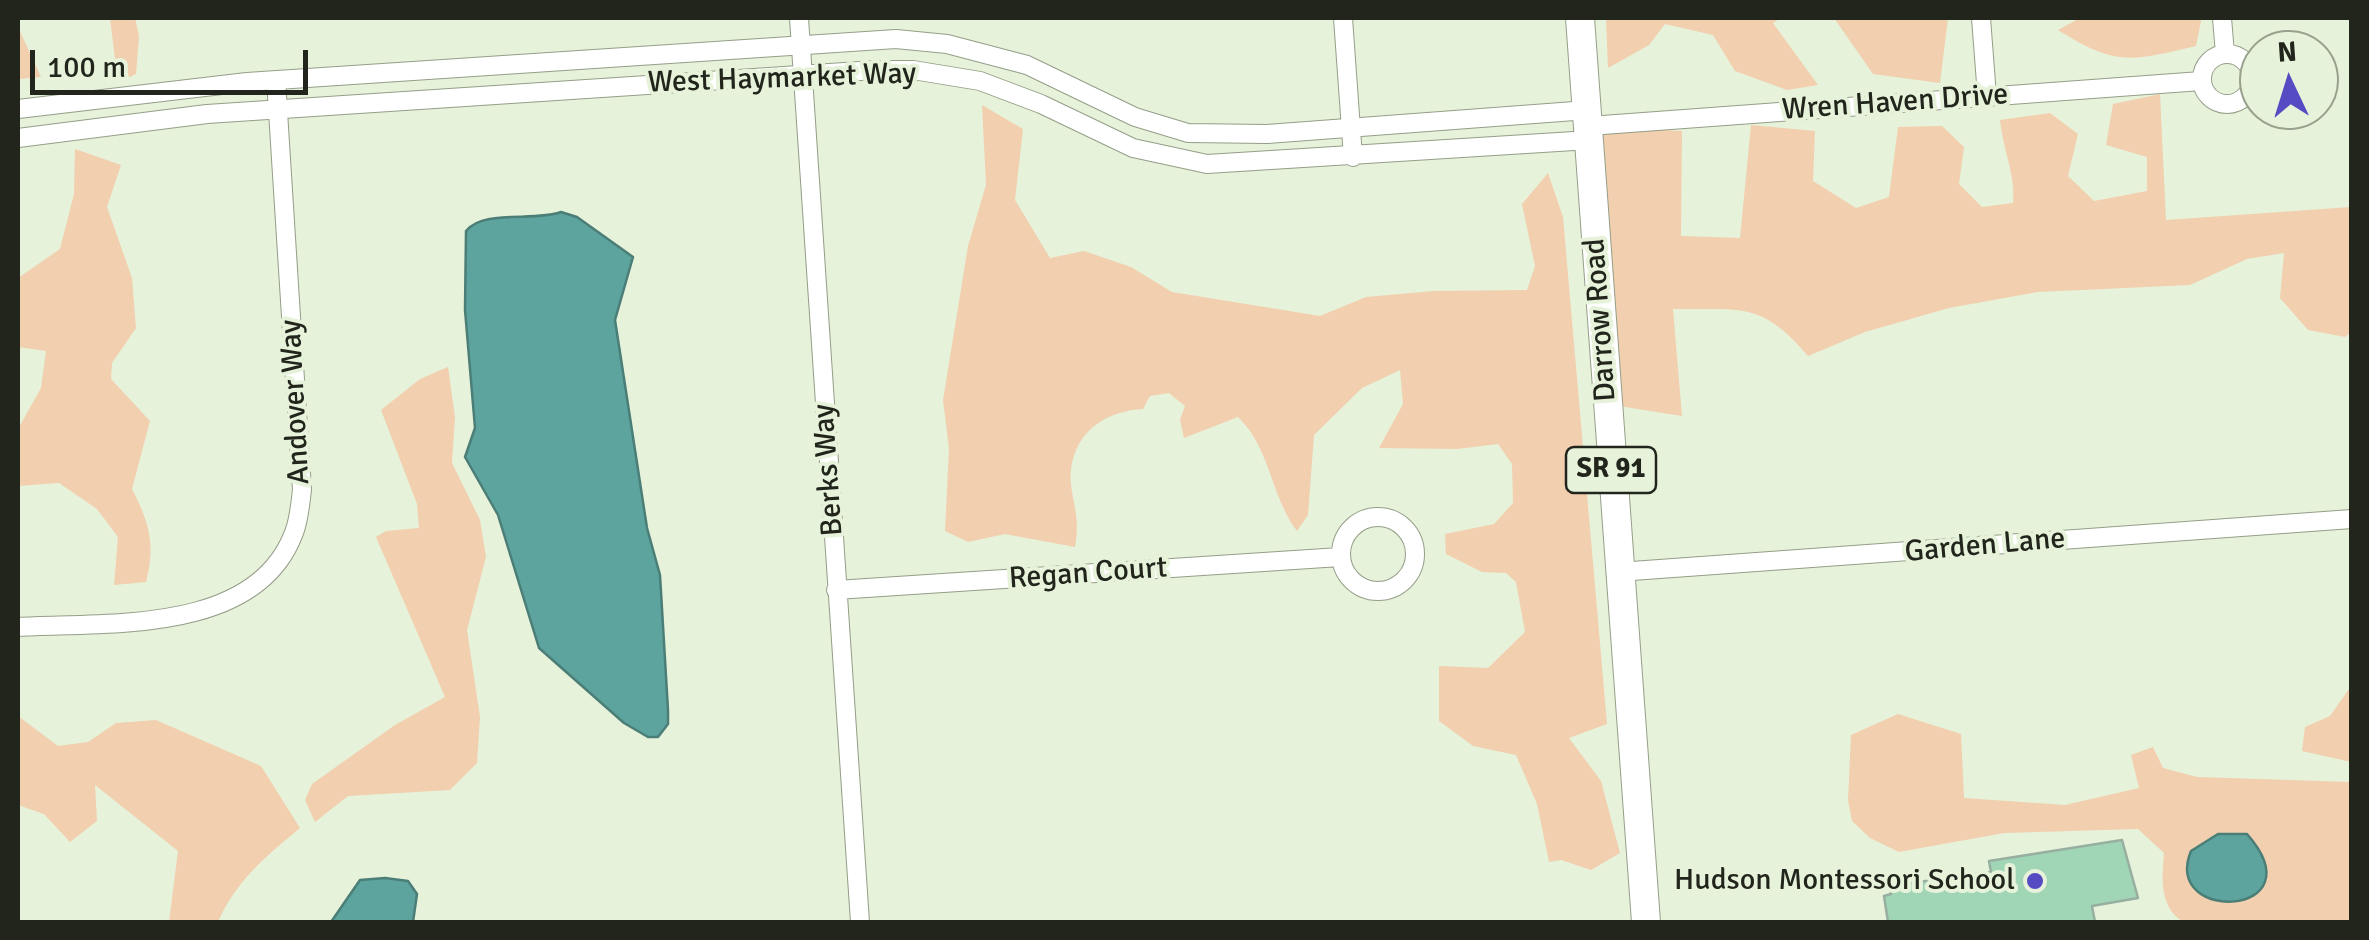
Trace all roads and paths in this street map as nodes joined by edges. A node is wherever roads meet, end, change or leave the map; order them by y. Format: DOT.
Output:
graph roads {
  1 [pos="799,18"];
  2 [pos="1343,18"];
  3 [pos="1580,18"];
  4 [pos="1982,18"];
  5 [pos="2222,18"];
  6 [pos="800,45"];
  7 [pos="2225,54"];
  8 [pos="802,76"];
  9 [pos="276,80"];
  10 [pos="2201,81"];
  11 [pos="1987,96"];
  12 [pos="18,109"];
  13 [pos="278,110"];
  14 [pos="1589,125"];
  15 [pos="1351,129"];
  16 [pos="18,138"];
  17 [pos="1353,157"];
  18 [pos="2352,520"];
  19 [pos="1340,557"];
  20 [pos="1618,572"];
  21 [pos="836,590"];
  22 [pos="18,627"];
  23 [pos="860,922"];
  24 [pos="1646,922"];
  1 -- 6 [label="street, Berks Way"];
  2 -- 15 [label="street"];
  3 -- 14 [label="main road, Darrow Road / SR 91"];
  4 -- 11 [label="street"];
  5 -- 7 [label="street"];
  6 -- 8 [label="street, Berks Way"];
  6 -- 9 [label="street, West Haymarket Way"];
  6 -- 15 [label="street, West Haymarket Way"];
  7 -- 10 [label="street"];
  7 -- 10 [label="street"];
  8 -- 13 [label="street, West Haymarket Way"];
  8 -- 17 [label="street, West Haymarket Way"];
  8 -- 21 [label="street, Berks Way"];
  9 -- 12 [label="street, West Haymarket Way"];
  9 -- 13 [label="street, Andover Way"];
  10 -- 11 [label="street, Wren Haven Drive"];
  11 -- 14 [label="street, Wren Haven Drive"];
  13 -- 16 [label="street, West Haymarket Way"];
  13 -- 22 [label="street, Andover Way"];
  14 -- 15 [label="street, West Haymarket Way"];
  14 -- 17 [label="street, West Haymarket Way"];
  14 -- 20 [label="main road, Darrow Road / SR 91"];
  15 -- 17 [label="street"];
  18 -- 20 [label="street, Garden Lane"];
  19 -- 19 [label="street"];
  19 -- 21 [label="street, Regan Court"];
  20 -- 24 [label="main road, Darrow Road / SR 91"];
  21 -- 23 [label="street, Berks Way"];
}
